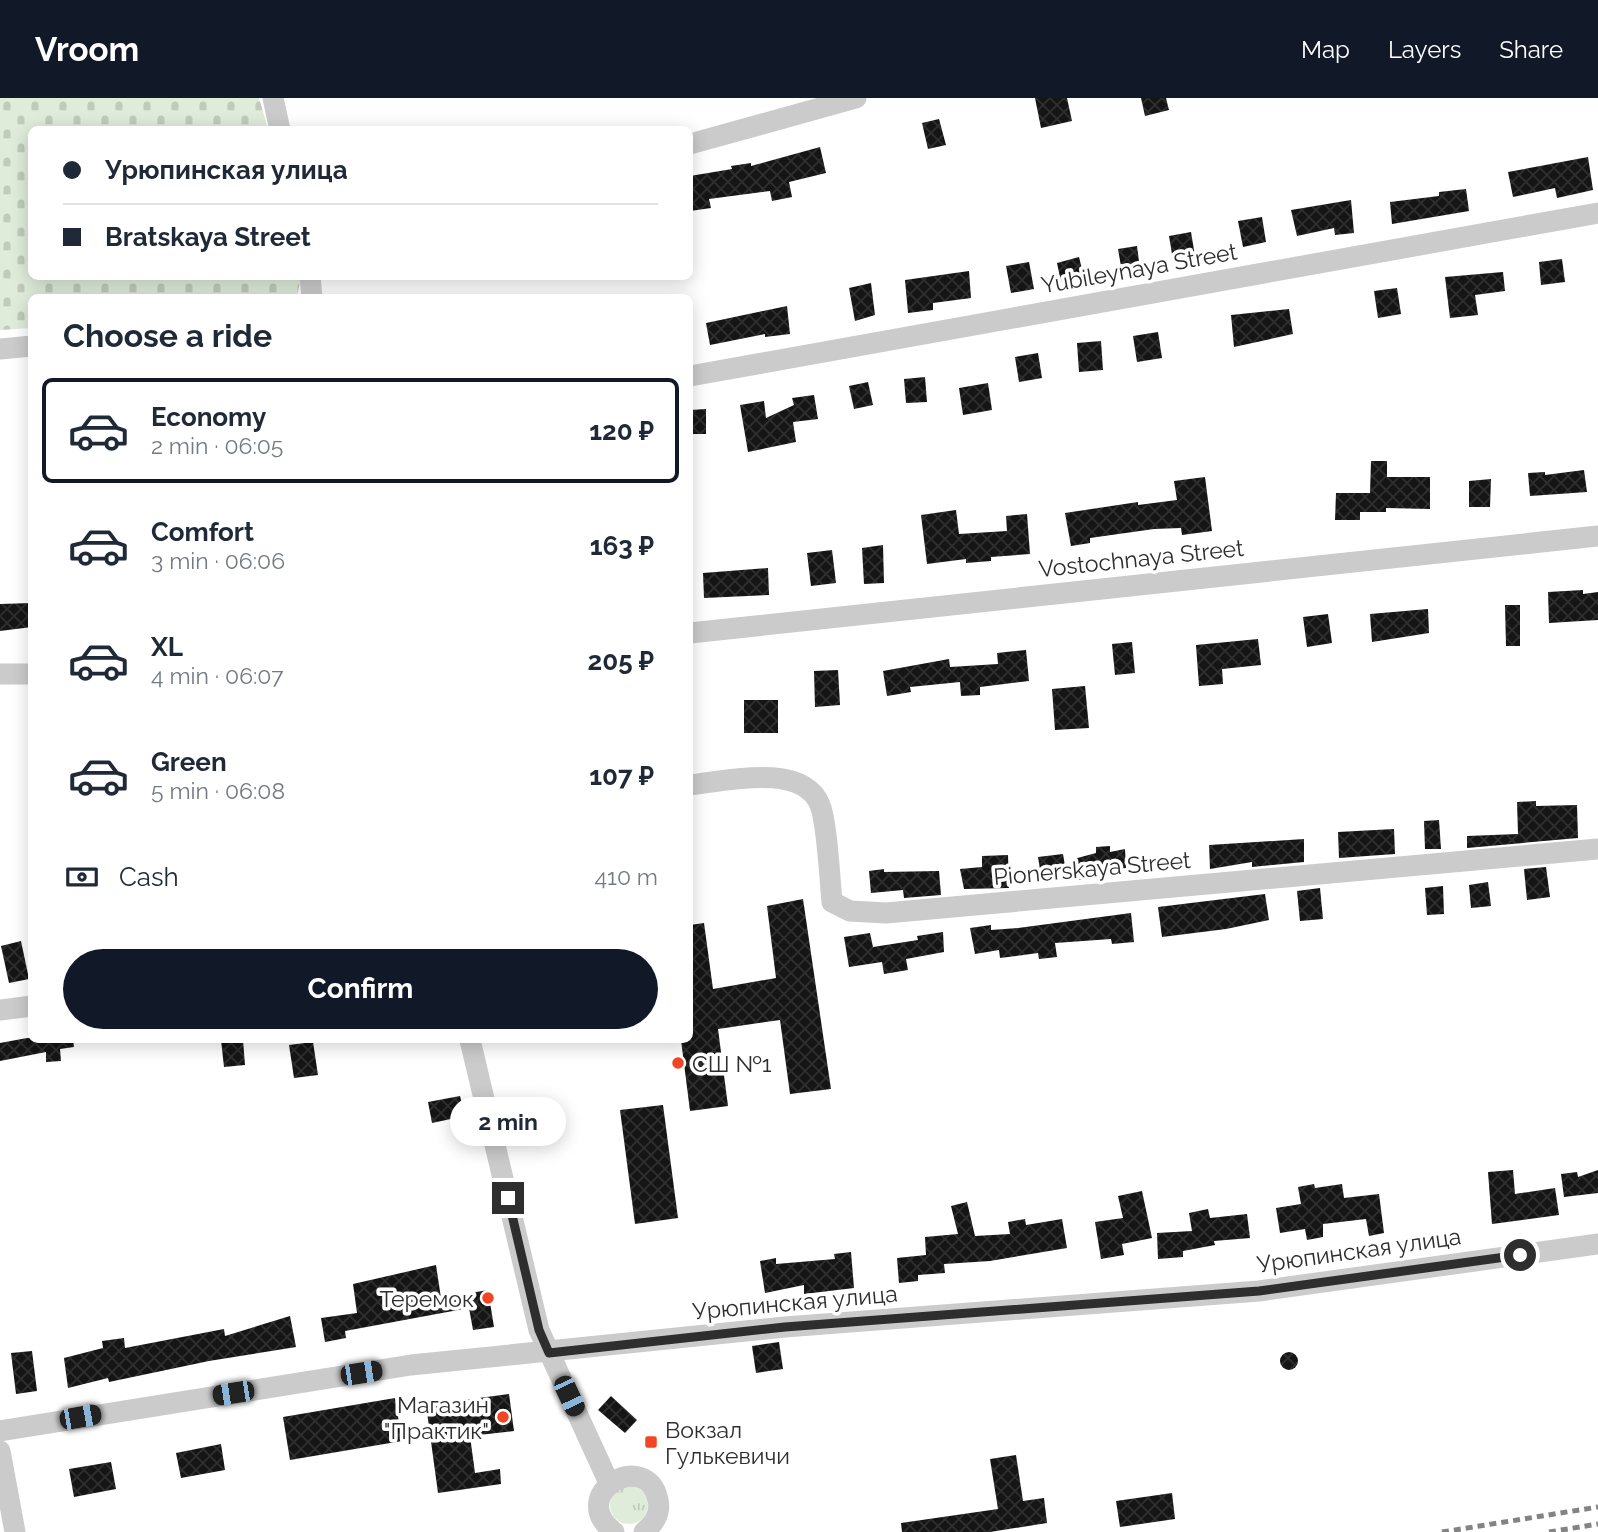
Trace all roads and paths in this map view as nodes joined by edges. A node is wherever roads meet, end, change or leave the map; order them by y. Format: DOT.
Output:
graph roads {
  1 [pos="273,98"];
  2 [pos="856,98"];
  3 [pos="279,126"];
  4 [pos="693,143"];
  5 [pos="1598,212"];
  6 [pos="28,346"];
  7 [pos="0,349"];
  8 [pos="693,375"];
  9 [pos="1598,536"];
  10 [pos="693,634"];
  11 [pos="0,674"];
  12 [pos="28,674"];
  13 [pos="693,785"];
  14 [pos="1598,849"];
  15 [pos="28,1006"];
  16 [pos="0,1010"];
  17 [pos="471,1043"];
  18 [pos="1598,1244"];
  19 [pos="549,1353"];
  20 [pos="0,1431"];
  21 [pos="0,1451"];
  22 [pos="609,1483"];
  23 [pos="15,1532"];
  24 [pos="614,1532"];
  25 [pos="644,1532"];
  1 -- 3 [label="street"];
  2 -- 4 [label="street"];
  5 -- 8 [label="street, Yubileynaya Street"];
  6 -- 7 [label="street"];
  9 -- 10 [label="street, Vostochnaya Street"];
  11 -- 12 [label="street"];
  13 -- 14 [label="street, Pionerskaya Street"];
  15 -- 16 [label="street"];
  17 -- 19 [label="street"];
  18 -- 19 [label="street, Урюпинская улица"];
  19 -- 20 [label="street, Урюпинская улица"];
  19 -- 22 [label="street"];
  21 -- 23 [label="street"];
  22 -- 24 [label="street"];
  22 -- 25 [label="street"];
}
